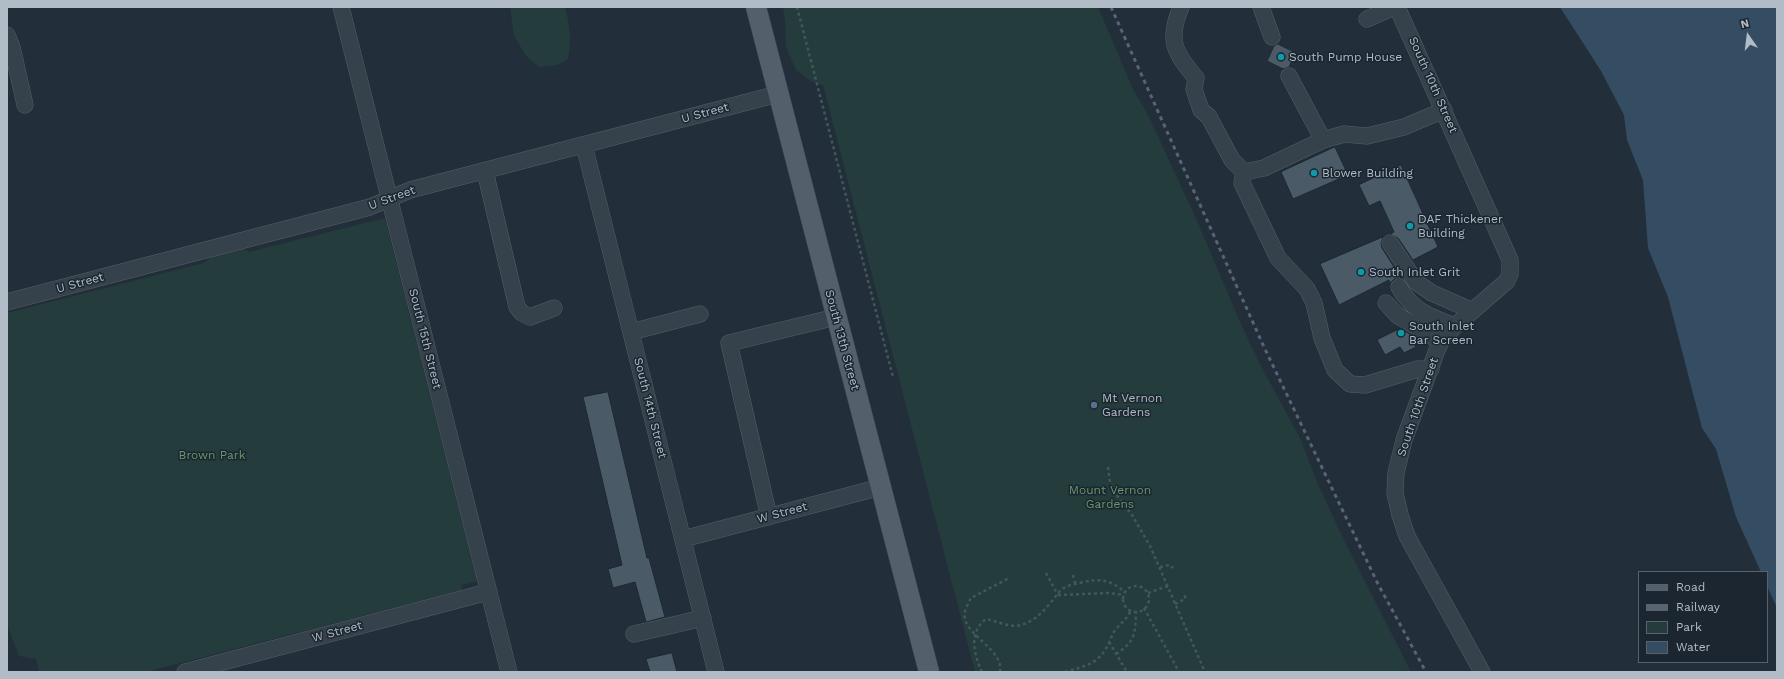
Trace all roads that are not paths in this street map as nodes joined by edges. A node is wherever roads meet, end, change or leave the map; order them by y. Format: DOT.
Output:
graph roads {
  1 [pos="341,7"];
  2 [pos="756,7"];
  3 [pos="1181,7"];
  4 [pos="1261,7"];
  5 [pos="1394,7"];
  6 [pos="1397,7"];
  7 [pos="1367,19"];
  8 [pos="7,35"];
  9 [pos="1272,37"];
  10 [pos="1289,76"];
  11 [pos="778,94"];
  12 [pos="25,105"];
  13 [pos="1444,110"];
  14 [pos="1323,140"];
  15 [pos="584,145"];
  16 [pos="485,171"];
  17 [pos="1244,172"];
  18 [pos="390,199"];
  19 [pos="1390,243"];
  20 [pos="1399,288"];
  21 [pos="7,302"];
  22 [pos="1386,303"];
  23 [pos="554,308"];
  24 [pos="1474,311"];
  25 [pos="700,314"];
  26 [pos="836,317"];
  27 [pos="1455,326"];
  28 [pos="631,332"];
  29 [pos="1441,342"];
  30 [pos="1431,369"];
  31 [pos="881,487"];
  32 [pos="769,517"];
  33 [pos="683,539"];
  34 [pos="488,592"];
  35 [pos="702,618"];
  36 [pos="634,634"];
  37 [pos="185,672"];
  38 [pos="509,672"];
  39 [pos="716,672"];
  40 [pos="929,672"];
  41 [pos="1482,672"];
  1 -- 18 [label="street, South 15th Street"];
  2 -- 11 [label="main road, South 13th Street"];
  3 -- 17 [label="street"];
  4 -- 9 [label="street"];
  5 -- 7 [label="street"];
  6 -- 13 [label="street, South 10th Street"];
  8 -- 12 [label="street"];
  10 -- 14 [label="street"];
  11 -- 15 [label="street, U Street"];
  11 -- 26 [label="main road, South 13th Street"];
  13 -- 14 [label="street"];
  13 -- 24 [label="street, South 10th Street"];
  14 -- 17 [label="street"];
  15 -- 16 [label="street, U Street"];
  15 -- 28 [label="street, South 14th Street"];
  16 -- 18 [label="street, U Street"];
  16 -- 23 [label="street"];
  17 -- 30 [label="street"];
  18 -- 21 [label="street, U Street"];
  18 -- 34 [label="street, South 15th Street"];
  19 -- 24 [label="street"];
  20 -- 27 [label="street"];
  22 -- 29 [label="street"];
  24 -- 27 [label="street, South 10th Street"];
  25 -- 28 [label="street"];
  26 -- 31 [label="main road, South 13th Street"];
  26 -- 32 [label="street"];
  27 -- 29 [label="street, South 10th Street"];
  28 -- 33 [label="street, South 14th Street"];
  29 -- 30 [label="street, South 10th Street"];
  30 -- 41 [label="street, South 10th Street"];
  31 -- 32 [label="street, W Street"];
  31 -- 40 [label="main road, South 13th Street"];
  32 -- 33 [label="street, W Street"];
  33 -- 35 [label="street, South 14th Street"];
  34 -- 37 [label="street, W Street"];
  34 -- 38 [label="street, South 15th Street"];
  35 -- 36 [label="street"];
  35 -- 39 [label="street, South 14th Street"];
}
